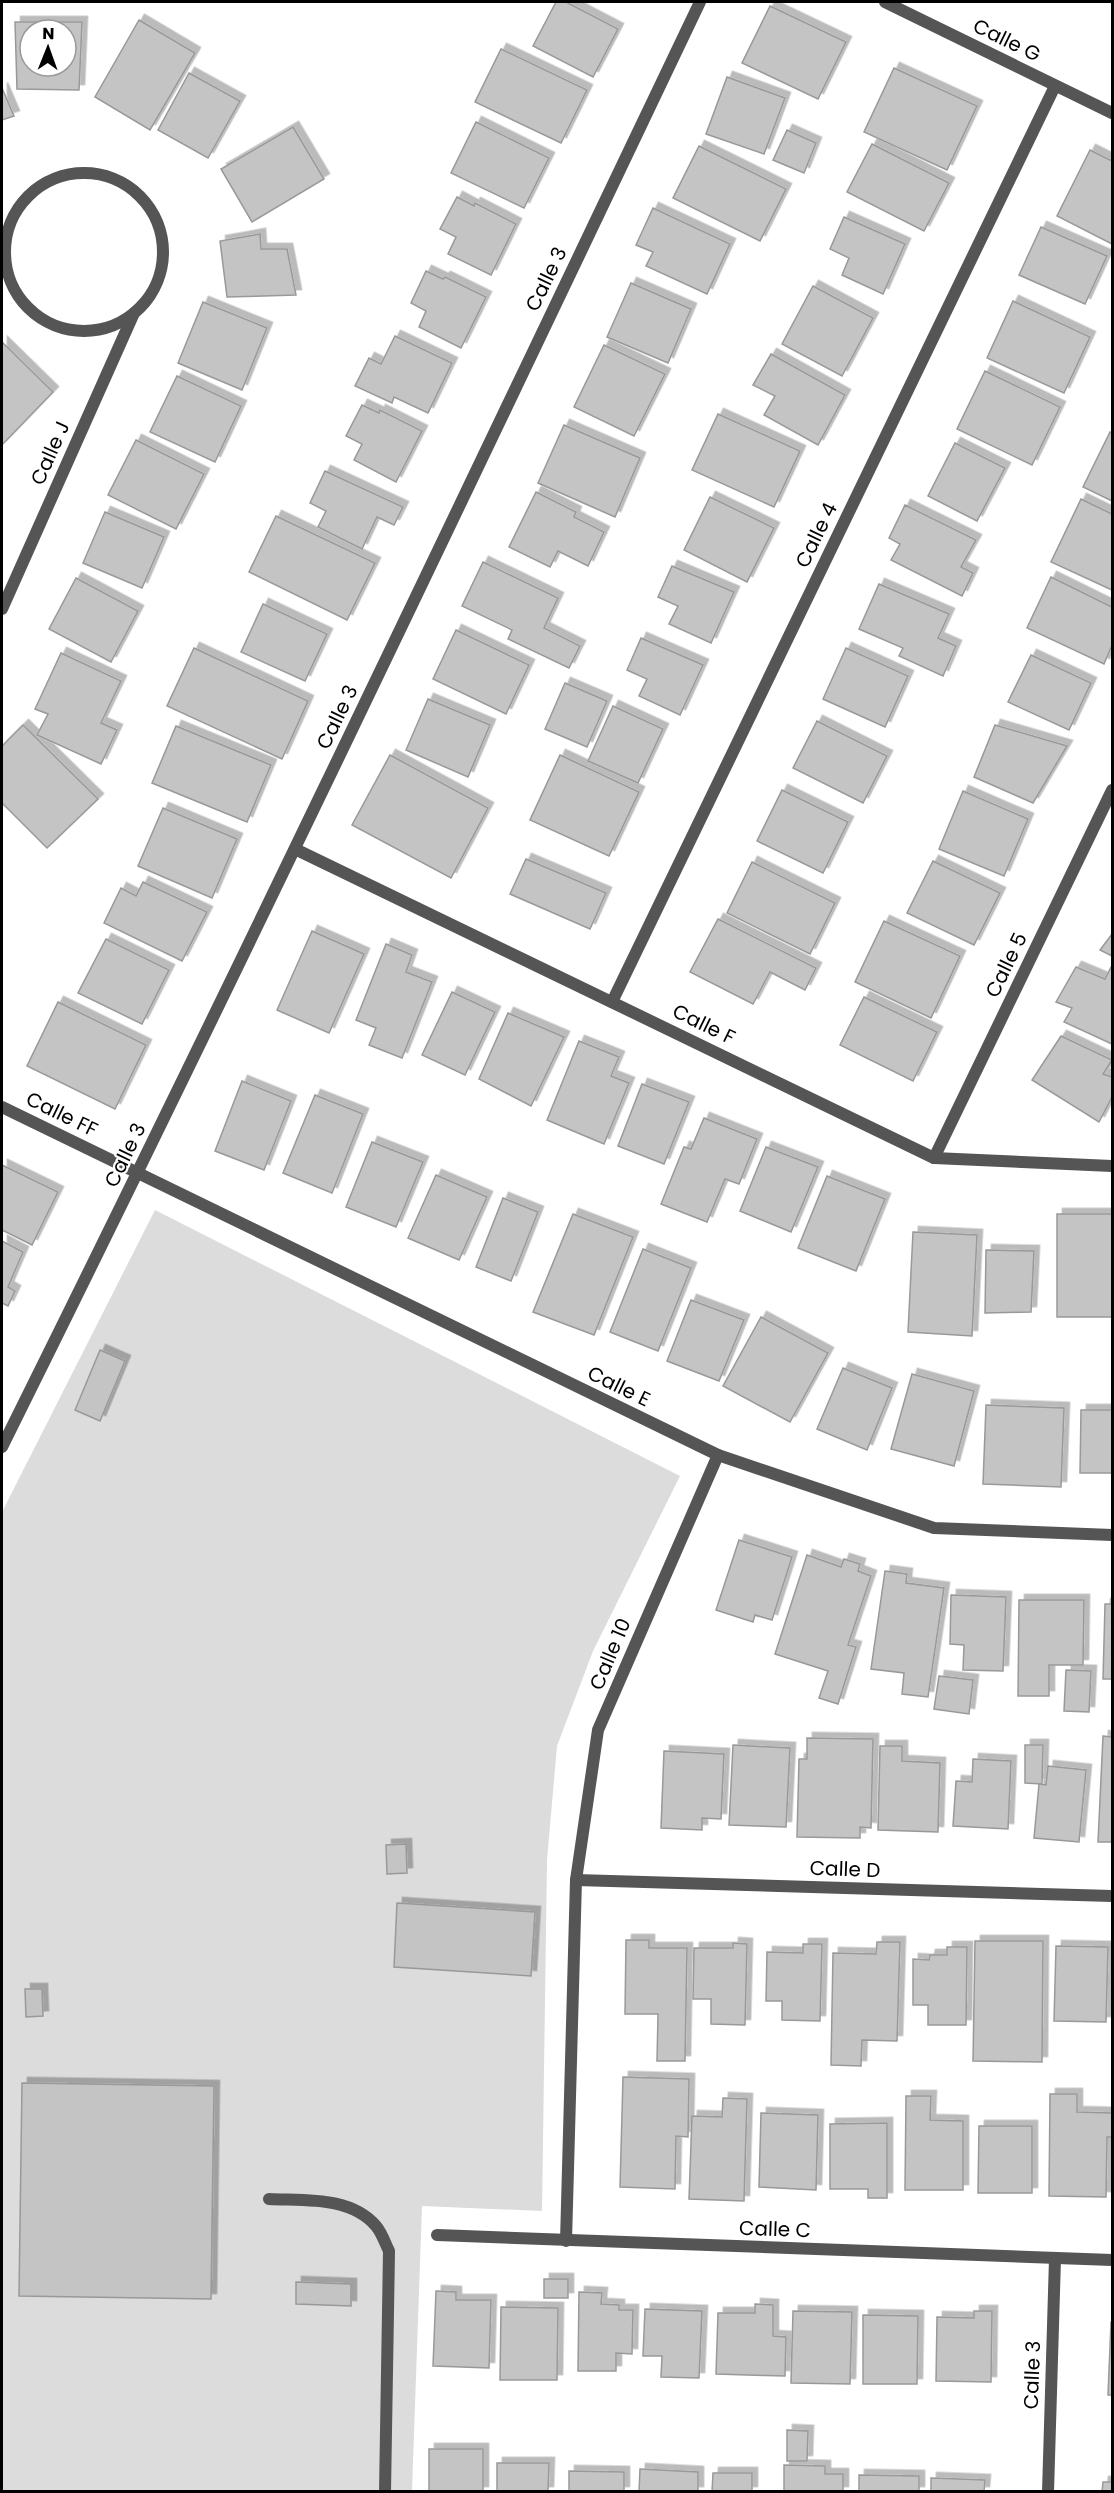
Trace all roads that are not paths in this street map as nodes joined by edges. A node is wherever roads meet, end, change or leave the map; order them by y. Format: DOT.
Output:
graph roads {
  1 [pos="700,2"];
  2 [pos="885,2"];
  3 [pos="1055,86"];
  4 [pos="1113,113"];
  5 [pos="134,313"];
  6 [pos="2,609"];
  7 [pos="1113,790"];
  8 [pos="296,849"];
  9 [pos="612,1002"];
  10 [pos="2,1107"];
  11 [pos="934,1158"];
  12 [pos="1113,1166"];
  13 [pos="138,1173"];
  14 [pos="2,1447"];
  15 [pos="718,1455"];
  16 [pos="1113,1536"];
  17 [pos="576,1880"];
  18 [pos="1113,1896"];
  19 [pos="270,2199"];
  20 [pos="437,2235"];
  21 [pos="566,2241"];
  22 [pos="1056,2259"];
  23 [pos="1113,2260"];
  24 [pos="385,2492"];
  25 [pos="1048,2492"];
  1 -- 8 [label="street, Calle 3"];
  2 -- 3 [label="street, Calle G"];
  3 -- 4 [label="street, Calle G"];
  3 -- 9 [label="street, Calle 4"];
  5 -- 5 [label="street, Calle J"];
  5 -- 6 [label="street, Calle J"];
  7 -- 11 [label="street, Calle 5"];
  8 -- 9 [label="street, Calle F"];
  8 -- 13 [label="street, Calle 3"];
  9 -- 11 [label="street, Calle F"];
  10 -- 13 [label="street, Calle FF"];
  11 -- 12 [label="street, Calle F"];
  13 -- 14 [label="street, Calle 3"];
  13 -- 15 [label="street, Calle E"];
  15 -- 16 [label="street, Calle E"];
  15 -- 17 [label="street, Calle 10"];
  17 -- 18 [label="street, Calle D"];
  17 -- 21 [label="street, Calle 10"];
  19 -- 24 [label="street"];
  20 -- 21 [label="street, Calle C"];
  21 -- 22 [label="street, Calle C"];
  22 -- 23 [label="street, Calle C"];
  22 -- 25 [label="street, Calle 3"];
}
